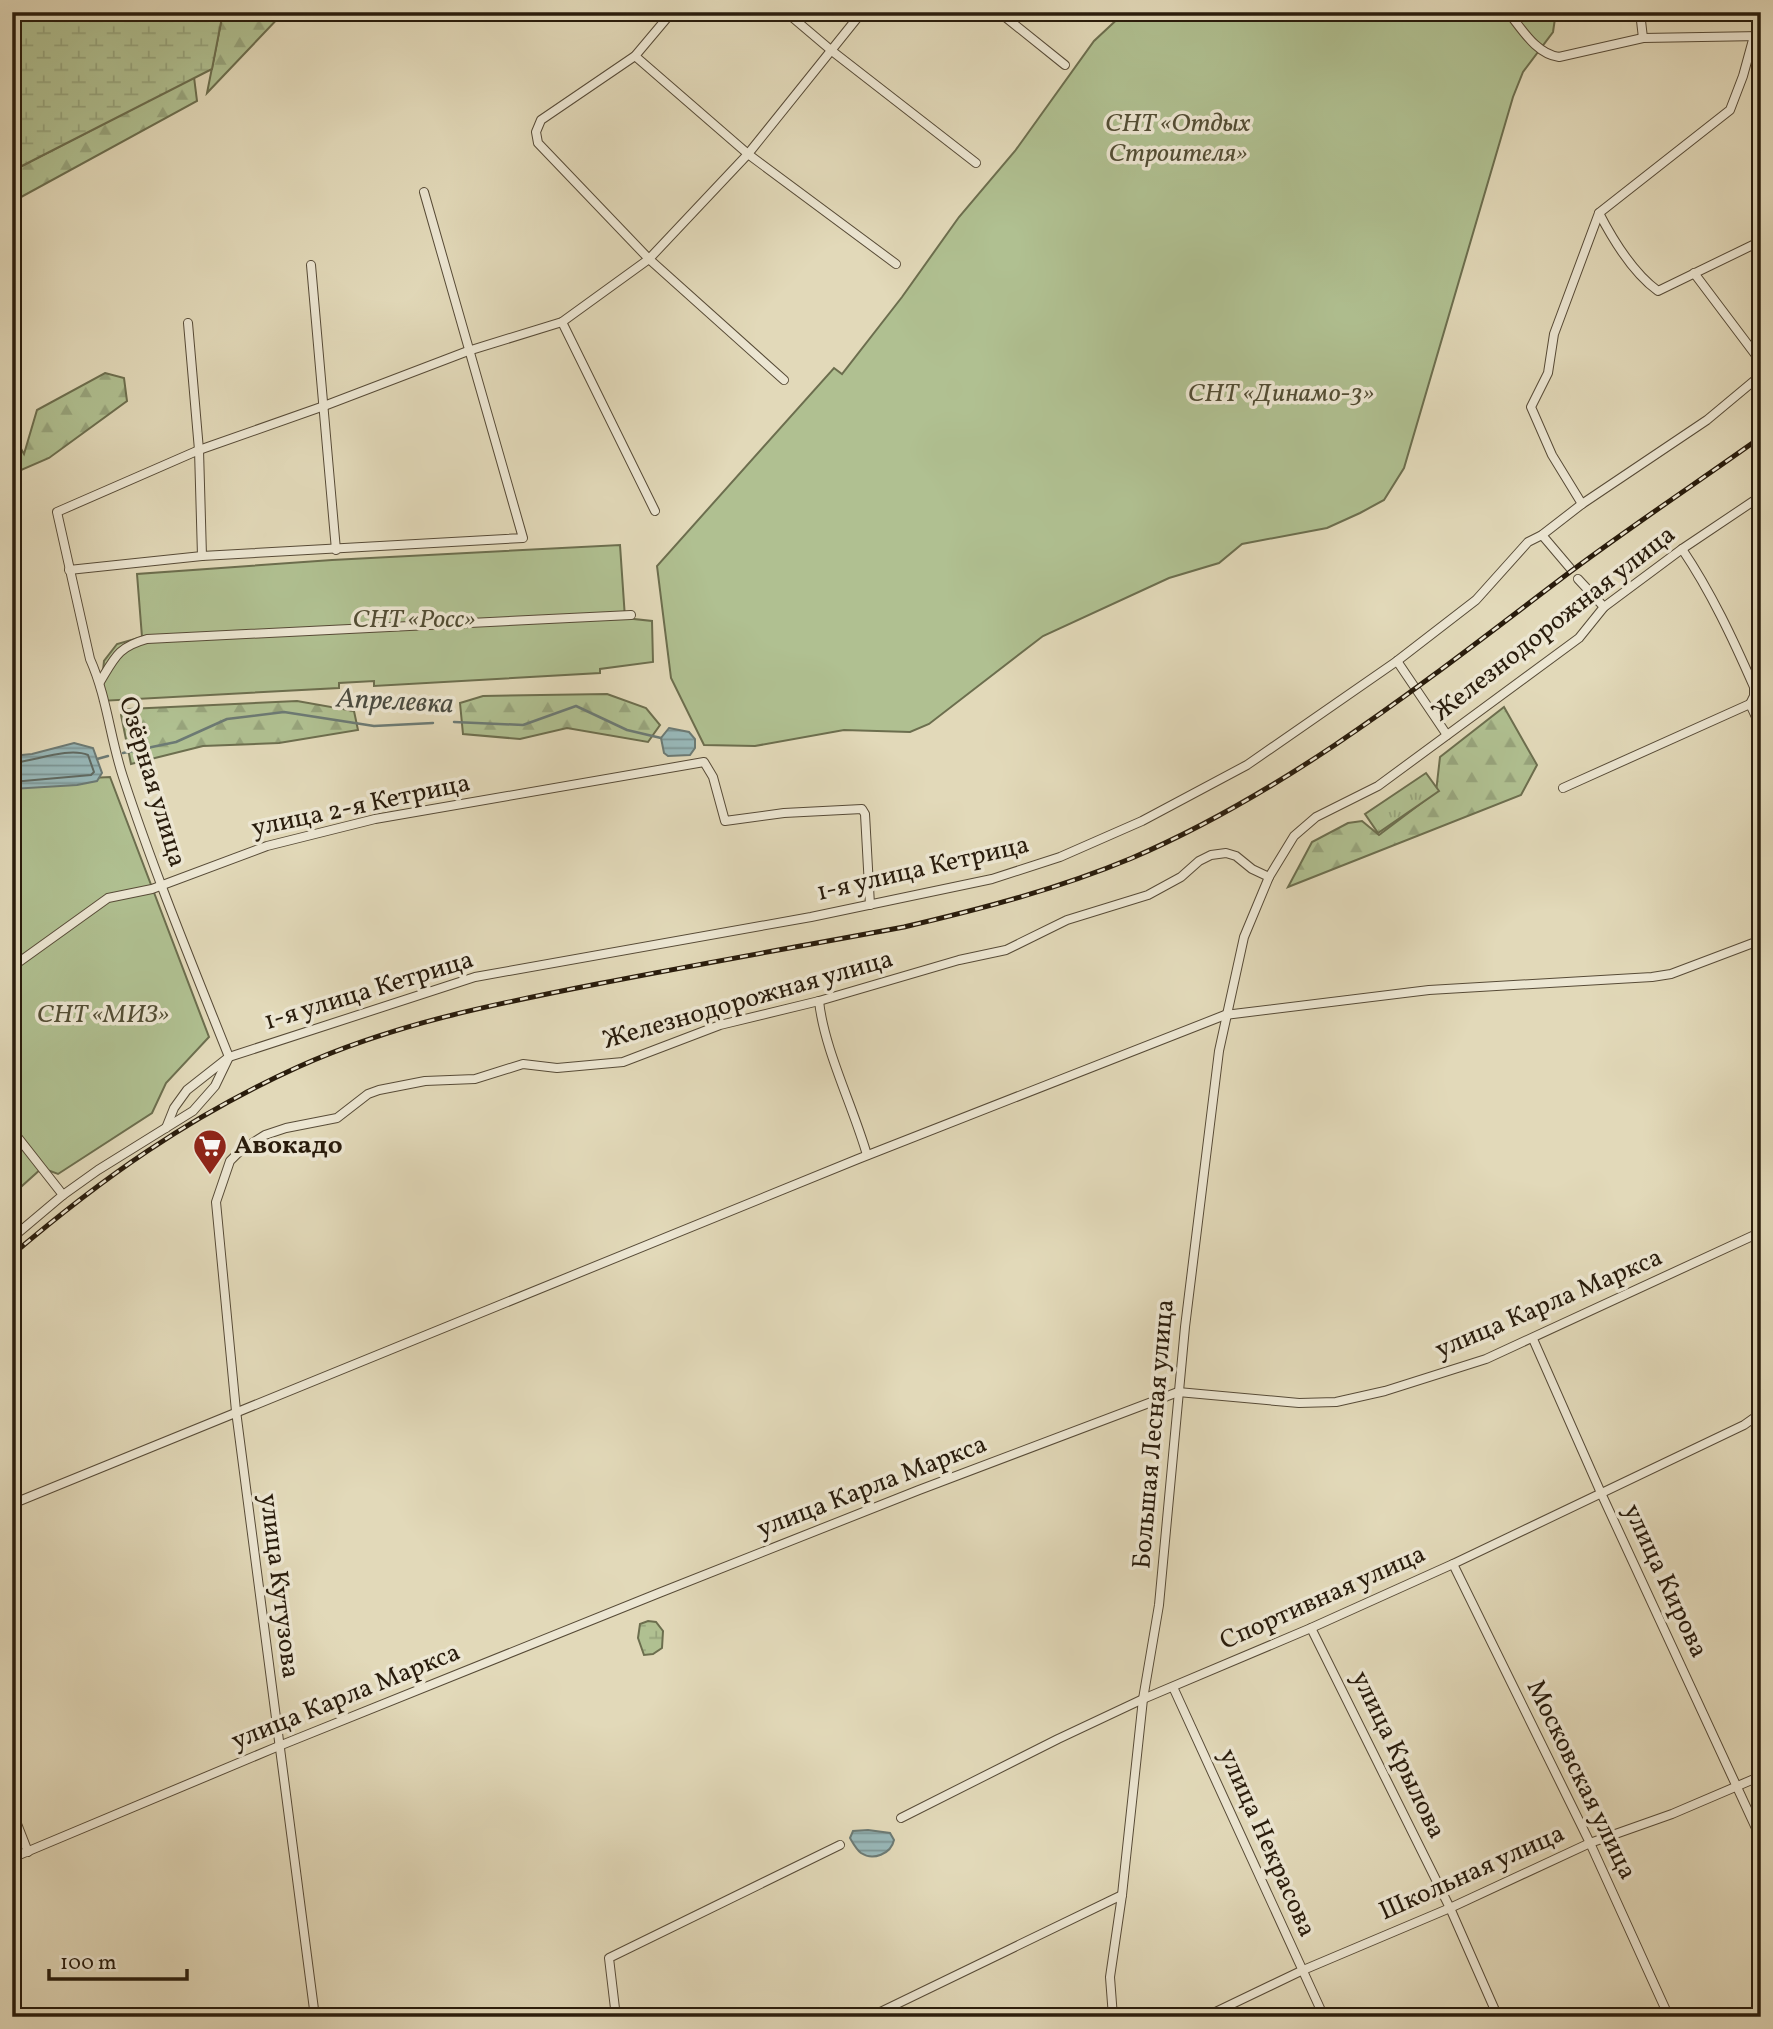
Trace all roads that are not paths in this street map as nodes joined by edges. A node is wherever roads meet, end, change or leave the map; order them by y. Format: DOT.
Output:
graph roads {
  1 [pos="672,12"];
  2 [pos="786,12"];
  3 [pos="862,12"];
  4 [pos="999,12"];
  5 [pos="1508,12"];
  6 [pos="1640,12"];
  7 [pos="1757,36"];
  8 [pos="1643,38"];
  9 [pos="832,51"];
  10 [pos="635,56"];
  11 [pos="1065,65"];
  12 [pos="748,154"];
  13 [pos="976,163"];
  14 [pos="424,192"];
  15 [pos="1599,213"];
  16 [pos="1761,241"];
  17 [pos="649,258"];
  18 [pos="896,264"];
  19 [pos="311,265"];
  20 [pos="1694,273"];
  21 [pos="562,322"];
  22 [pos="188,323"];
  23 [pos="468,351"];
  24 [pos="1761,362"];
  25 [pos="1761,375"];
  26 [pos="784,380"];
  27 [pos="324,406"];
  28 [pos="199,450"];
  29 [pos="1761,496"];
  30 [pos="1582,504"];
  31 [pos="655,511"];
  32 [pos="1542,535"];
  33 [pos="1682,549"];
  34 [pos="335,550"];
  35 [pos="202,556"];
  36 [pos="1570,568"];
  37 [pos="69,570"];
  38 [pos="1578,579"];
  39 [pos="1604,607"];
  40 [pos="631,615"];
  41 [pos="1397,661"];
  42 [pos="100,682"];
  43 [pos="1761,699"];
  44 [pos="1750,704"];
  45 [pos="1761,728"];
  46 [pos="1447,735"];
  47 [pos="1563,788"];
  48 [pos="1277,863"];
  49 [pos="1269,877"];
  50 [pos="160,884"];
  51 [pos="870,905"];
  52 [pos="1761,940"];
  53 [pos="12,967"];
  54 [pos="819,1001"];
  55 [pos="1225,1015"];
  56 [pos="229,1057"];
  57 [pos="166,1128"];
  58 [pos="12,1129"];
  59 [pos="867,1155"];
  60 [pos="230,1161"];
  61 [pos="63,1195"];
  62 [pos="1761,1232"];
  63 [pos="12,1238"];
  64 [pos="1533,1339"];
  65 [pos="1178,1392"];
  66 [pos="236,1411"];
  67 [pos="1761,1413"];
  68 [pos="1601,1493"];
  69 [pos="12,1504"];
  70 [pos="1452,1563"];
  71 [pos="1311,1628"];
  72 [pos="1173,1686"];
  73 [pos="1143,1699"];
  74 [pos="279,1746"];
  75 [pos="1761,1776"];
  76 [pos="1738,1786"];
  77 [pos="12,1811"];
  78 [pos="901,1818"];
  79 [pos="1761,1839"];
  80 [pos="1590,1843"];
  81 [pos="840,1845"];
  82 [pos="28,1852"];
  83 [pos="12,1858"];
  84 [pos="1122,1895"];
  85 [pos="1450,1908"];
  86 [pos="1301,1971"];
  87 [pos="315,2017"];
  88 [pos="616,2017"];
  89 [pos="870,2017"];
  90 [pos="1113,2017"];
  91 [pos="1205,2017"];
  92 [pos="1324,2017"];
  93 [pos="1498,2017"];
  94 [pos="1669,2017"];
  1 -- 10 [label="street"];
  2 -- 9 [label="street"];
  3 -- 9 [label="street"];
  4 -- 11 [label="street"];
  5 -- 8 [label="street"];
  6 -- 8 [label="street"];
  7 -- 8 [label="street"];
  7 -- 15 [label="street"];
  9 -- 12 [label="street"];
  9 -- 13 [label="street"];
  10 -- 12 [label="street"];
  10 -- 17 [label="street"];
  12 -- 17 [label="street"];
  12 -- 18 [label="street"];
  14 -- 23 [label="street"];
  15 -- 20 [label="street"];
  15 -- 30 [label="street"];
  16 -- 20 [label="street"];
  17 -- 21 [label="street"];
  17 -- 26 [label="street"];
  19 -- 27 [label="street"];
  20 -- 24 [label="street"];
  21 -- 23 [label="street"];
  21 -- 31 [label="street"];
  22 -- 28 [label="street"];
  23 -- 27 [label="street"];
  23 -- 34 [label="street"];
  25 -- 30 [label="street, 1-я улица Кетрица"];
  27 -- 28 [label="street"];
  27 -- 34 [label="street"];
  28 -- 35 [label="street"];
  28 -- 37 [label="street, Озёрная улица"];
  29 -- 33 [label="street, Железнодорожная улица"];
  30 -- 32 [label="street, 1-я улица Кетрица"];
  32 -- 36 [label="street"];
  32 -- 41 [label="street, 1-я улица Кетрица"];
  33 -- 39 [label="street, Железнодорожная улица"];
  33 -- 44 [label="street"];
  34 -- 35 [label="street"];
  35 -- 37 [label="street"];
  37 -- 42 [label="street, Озёрная улица"];
  38 -- 39 [label="street"];
  39 -- 46 [label="street, Железнодорожная улица"];
  40 -- 42 [label="street"];
  41 -- 46 [label="street"];
  41 -- 51 [label="street, 1-я улица Кетрица"];
  42 -- 50 [label="street, Озёрная улица"];
  43 -- 44 [label="street"];
  44 -- 45 [label="street"];
  44 -- 47 [label="street"];
  46 -- 48 [label="street, Железнодорожная улица"];
  48 -- 49 [label="street, Большая Лесная улица"];
  49 -- 54 [label="street, Железнодорожная улица"];
  49 -- 55 [label="street, Большая Лесная улица"];
  50 -- 51 [label="street, улица 2-я Кетрица"];
  50 -- 53 [label="street, улица 2-я Кетрица"];
  50 -- 56 [label="street, Озёрная улица"];
  51 -- 56 [label="street, 1-я улица Кетрица"];
  52 -- 55 [label="street"];
  54 -- 59 [label="street"];
  54 -- 60 [label="street, Железнодорожная улица"];
  55 -- 59 [label="street"];
  55 -- 65 [label="street, Большая Лесная улица"];
  56 -- 57 [label="street"];
  56 -- 57 [label="street"];
  57 -- 61 [label="street"];
  58 -- 61 [label="street"];
  59 -- 66 [label="street"];
  60 -- 66 [label="street, улица Кутузова"];
  61 -- 63 [label="street"];
  62 -- 64 [label="street, улица Карла Маркса"];
  64 -- 65 [label="street, улица Карла Маркса"];
  64 -- 68 [label="street, улица Кирова"];
  65 -- 73 [label="street, Большая Лесная улица"];
  65 -- 74 [label="street, улица Карла Маркса"];
  66 -- 69 [label="street"];
  66 -- 74 [label="street, улица Кутузова"];
  67 -- 68 [label="street, Спортивная улица"];
  68 -- 70 [label="street, Спортивная улица"];
  68 -- 76 [label="street, улица Кирова"];
  70 -- 71 [label="street, Спортивная улица"];
  70 -- 80 [label="street, Московская улица"];
  71 -- 72 [label="street, Спортивная улица"];
  71 -- 85 [label="street, улица Крылова"];
  72 -- 73 [label="street, Спортивная улица"];
  72 -- 86 [label="street, улица Некрасова"];
  73 -- 78 [label="street, Спортивная улица"];
  73 -- 84 [label="street, Большая Лесная улица"];
  74 -- 82 [label="street, улица Карла Маркса"];
  74 -- 87 [label="street, улица Кутузова"];
  75 -- 76 [label="street, Школьная улица"];
  76 -- 79 [label="street, улица Кирова"];
  76 -- 80 [label="street, Школьная улица"];
  77 -- 82 [label="street"];
  80 -- 85 [label="street, Школьная улица"];
  80 -- 94 [label="street, Московская улица"];
  81 -- 88 [label="street"];
  82 -- 83 [label="street, улица Карла Маркса"];
  84 -- 89 [label="street"];
  84 -- 90 [label="street, Большая Лесная улица"];
  85 -- 86 [label="street, Школьная улица"];
  85 -- 93 [label="street, улица Крылова"];
  86 -- 91 [label="street, Школьная улица"];
  86 -- 92 [label="street, улица Некрасова"];
}
